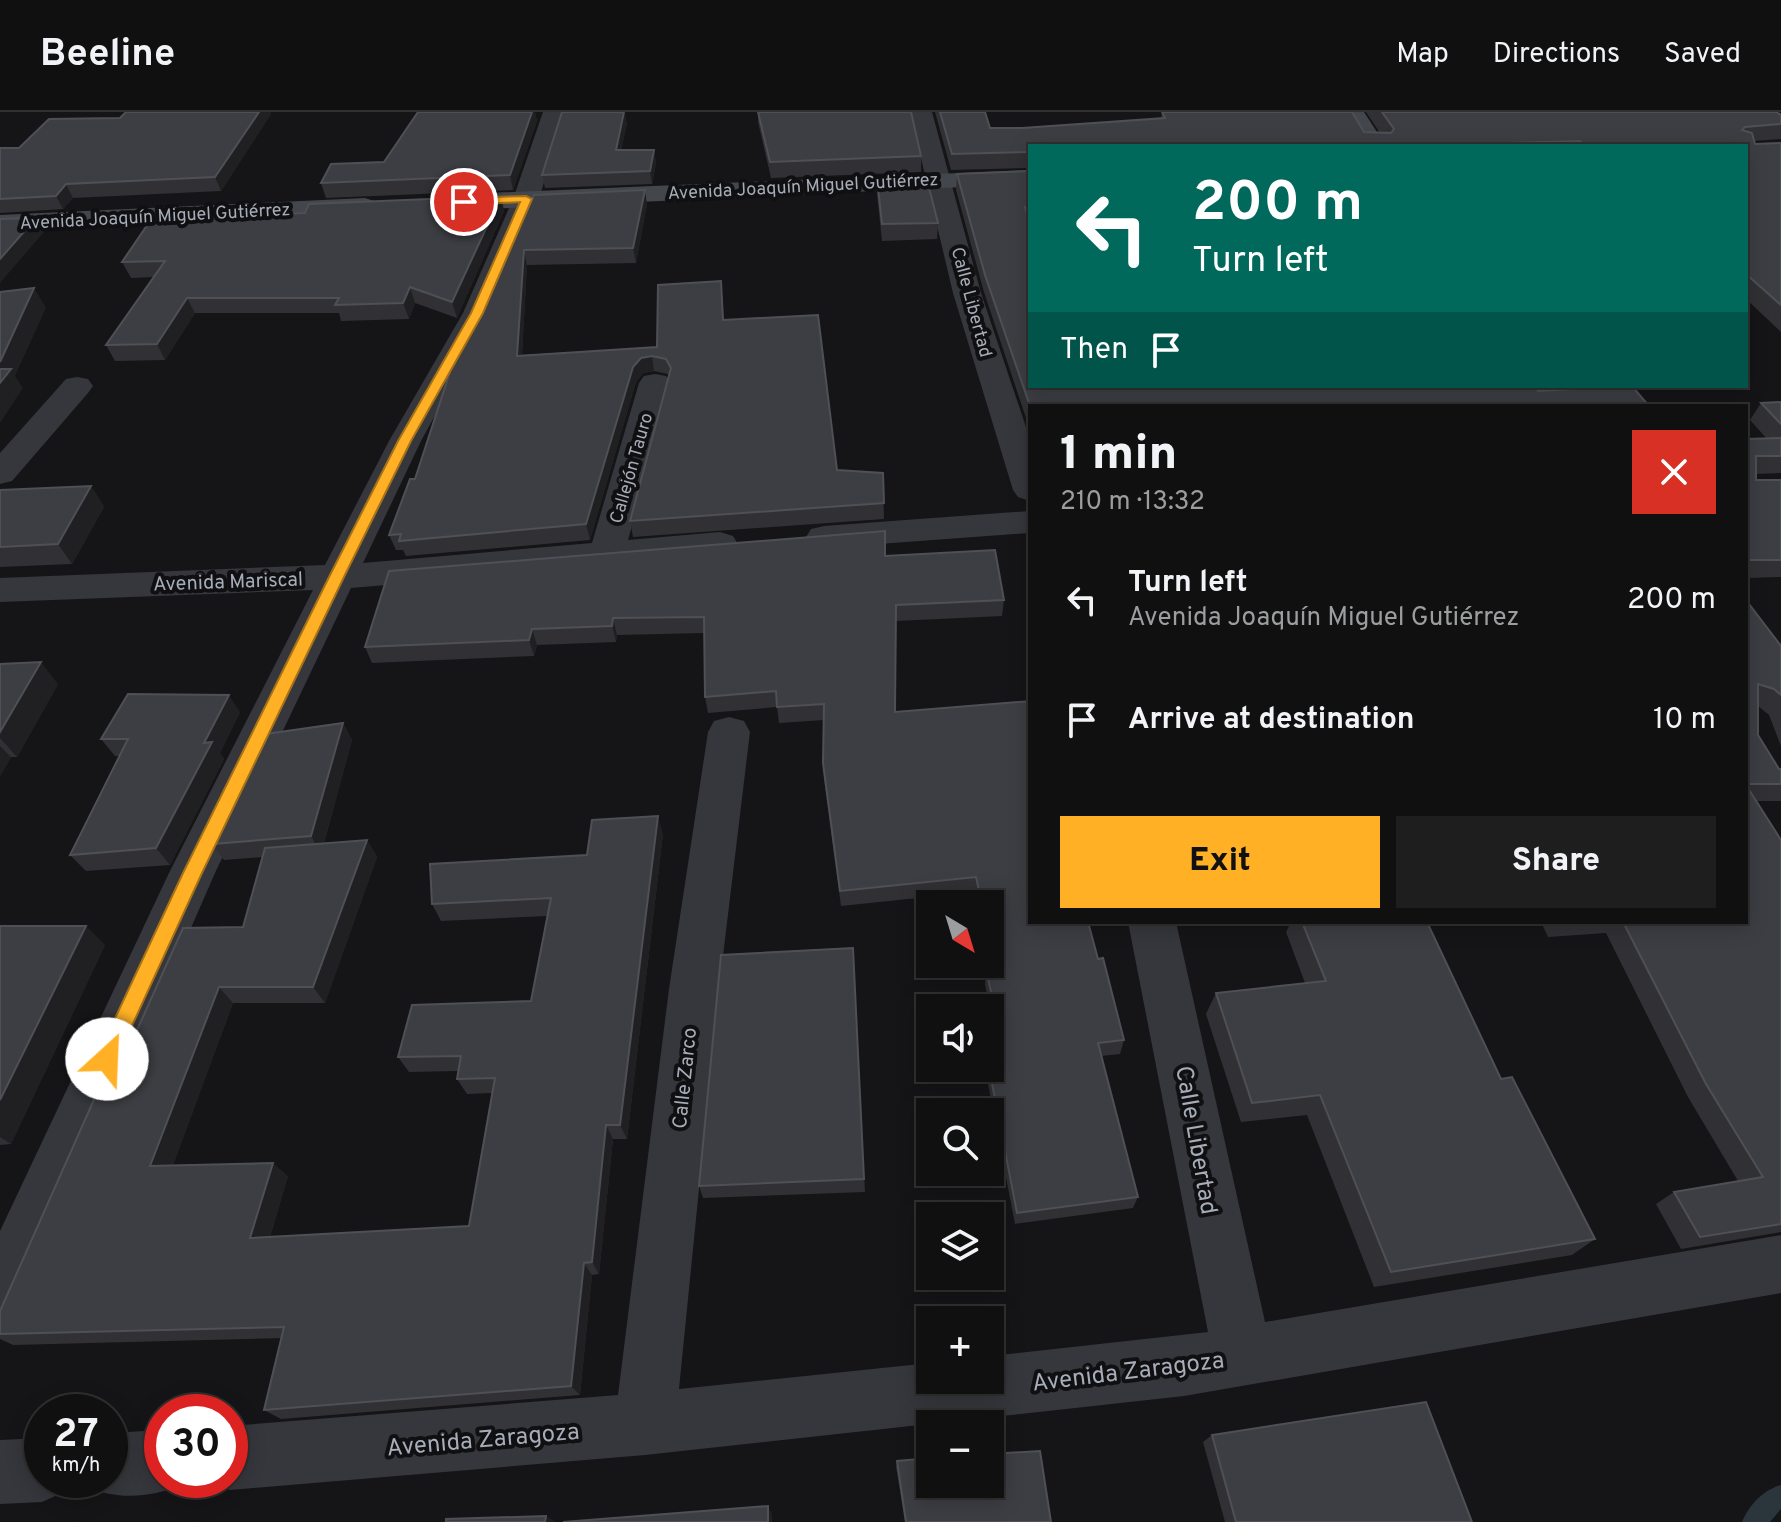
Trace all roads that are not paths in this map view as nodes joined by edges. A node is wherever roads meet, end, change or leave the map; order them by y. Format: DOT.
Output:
graph roads {
  1 [pos="554,112"];
  2 [pos="921,112"];
  3 [pos="1353,112"];
  4 [pos="1373,144"];
  5 [pos="1028,177"];
  6 [pos="940,180"];
  7 [pos="526,199"];
  8 [pos="415,204"];
  9 [pos="383,205"];
  10 [pos="0,223"];
  11 [pos="655,383"];
  12 [pos="77,386"];
  13 [pos="0,474"];
  14 [pos="1028,484"];
  15 [pos="1028,522"];
  16 [pos="795,539"];
  17 [pos="748,542"];
  18 [pos="607,553"];
  19 [pos="337,577"];
  20 [pos="0,590"];
  21 [pos="729,732"];
  22 [pos="1152,924"];
  23 [pos="1781,1264"];
  24 [pos="0,1295"];
  25 [pos="1244,1358"];
  26 [pos="645,1424"];
  27 [pos="248,1457"];
  28 [pos="24,1471"];
  29 [pos="0,1472"];
  1 -- 7 [label="street"];
  2 -- 6 [label="street, Calle Libertad"];
  3 -- 4 [label="street"];
  5 -- 6 [label="street, Avenida Joaquín Miguel Gutiérrez"];
  6 -- 7 [label="street, Avenida Joaquín Miguel Gutiérrez"];
  6 -- 14 [label="street, Calle Libertad"];
  7 -- 8 [label="street, Avenida Joaquín Miguel Gutiérrez"];
  7 -- 19 [label="street"];
  9 -- 10 [label="street, Avenida Joaquín Miguel Gutiérrez"];
  11 -- 18 [label="street, Callejón Tauro"];
  12 -- 13 [label="street"];
  15 -- 16 [label="street"];
  17 -- 18 [label="street, Avenida Mariscal"];
  18 -- 19 [label="street, Avenida Mariscal"];
  19 -- 20 [label="street, Avenida Mariscal"];
  19 -- 24 [label="street"];
  21 -- 26 [label="street, Calle Zarco"];
  22 -- 25 [label="street, Calle Libertad"];
  23 -- 25 [label="street, Avenida Zaragoza"];
  25 -- 26 [label="street, Avenida Zaragoza"];
  26 -- 27 [label="street, Avenida Zaragoza"];
  28 -- 29 [label="street"];
}
